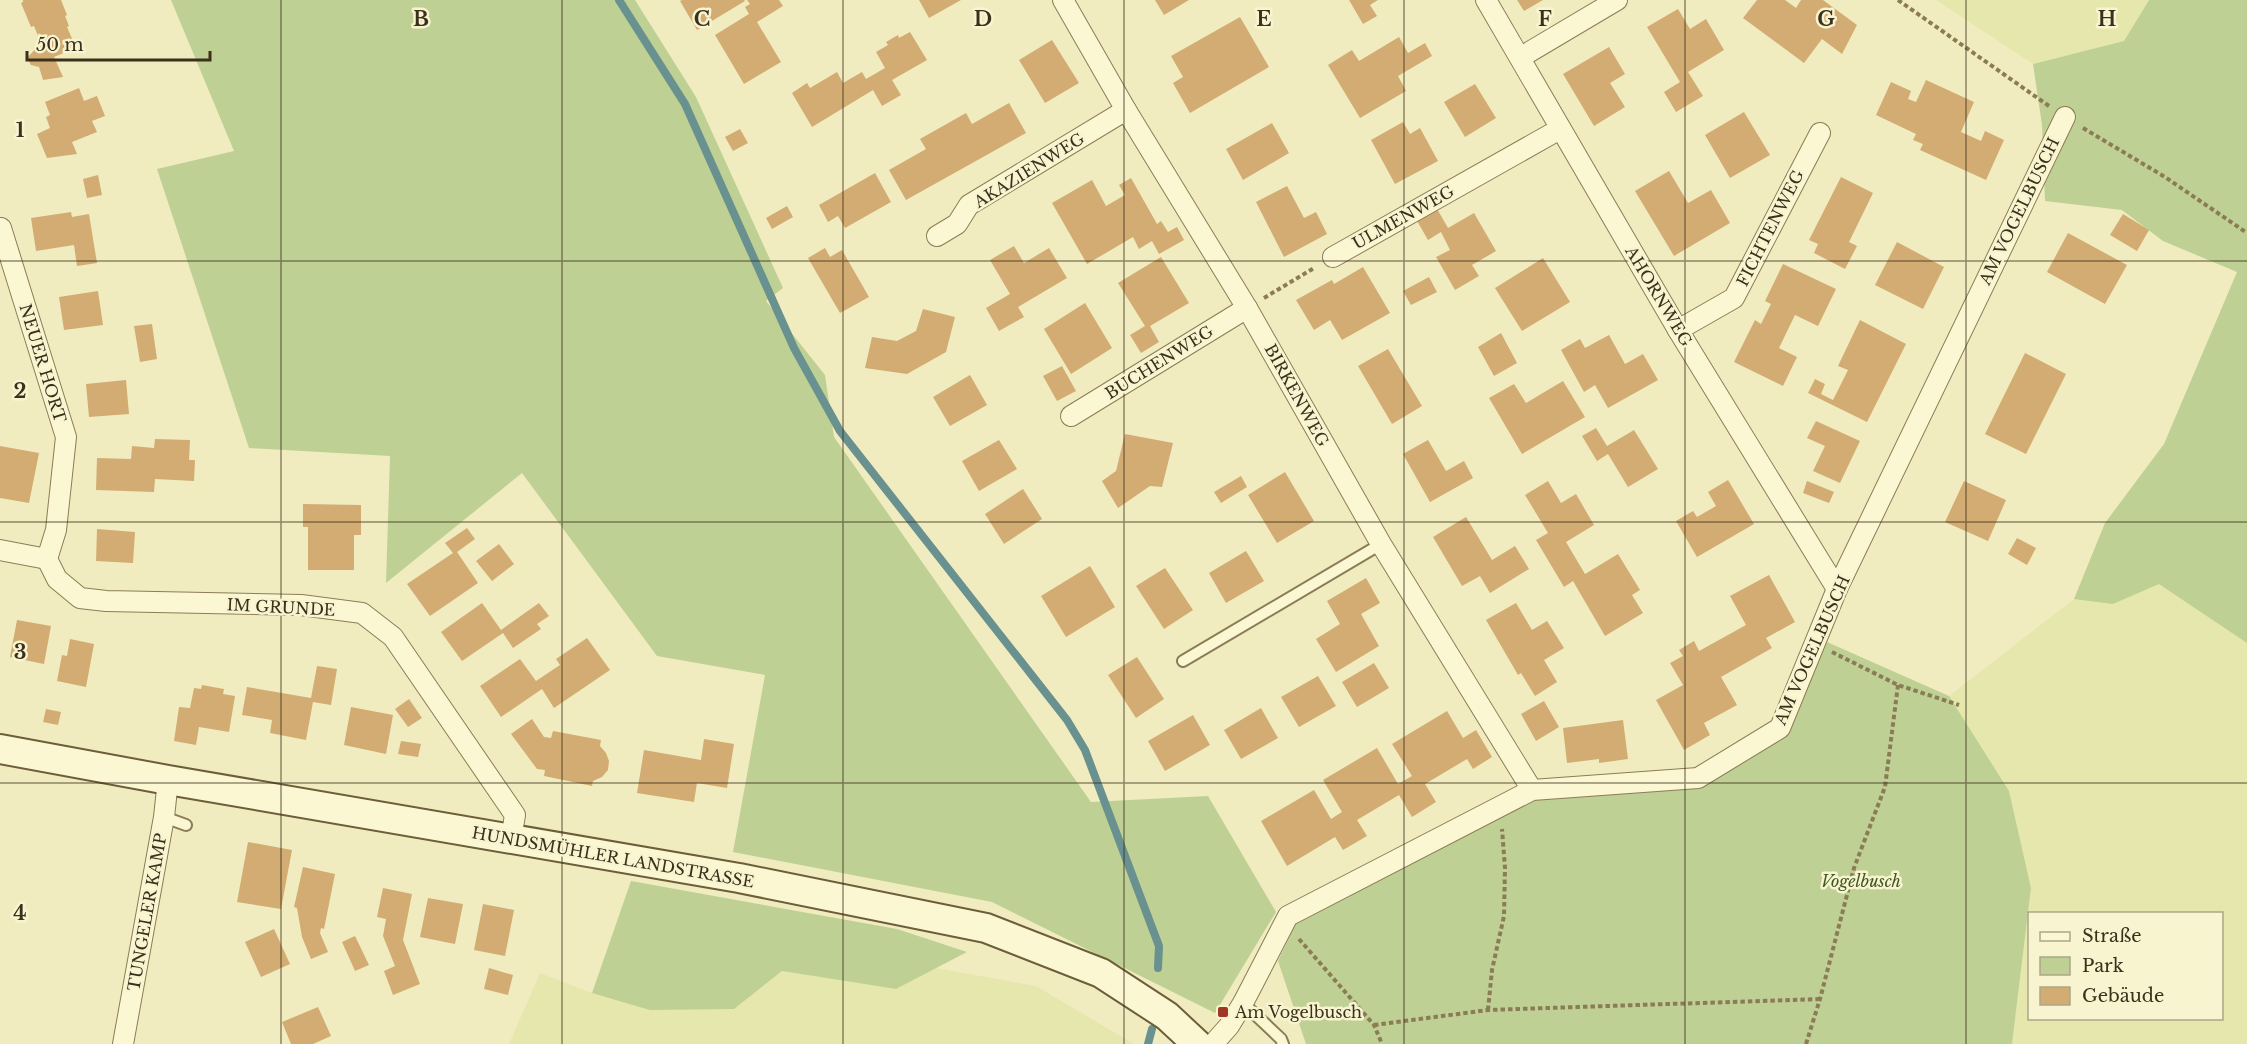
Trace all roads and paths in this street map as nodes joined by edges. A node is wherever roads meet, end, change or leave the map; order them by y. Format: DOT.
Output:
graph roads {
  1 [pos="1063,0"];
  2 [pos="1486,0"];
  3 [pos="1617,0"];
  4 [pos="1521,57"];
  5 [pos="1126,110"];
  6 [pos="2065,117"];
  7 [pos="1560,129"];
  8 [pos="1820,133"];
  9 [pos="1,228"];
  10 [pos="937,236"];
  11 [pos="1333,257"];
  12 [pos="1247,308"];
  13 [pos="1678,330"];
  14 [pos="1071,416"];
  15 [pos="1381,544"];
  16 [pos="0,550"];
  17 [pos="47,559"];
  18 [pos="1837,589"];
  19 [pos="1815,643"];
  20 [pos="1183,661"];
  21 [pos="1899,685"];
  22 [pos="1959,705"];
  23 [pos="0,749"];
  24 [pos="168,780"];
  25 [pos="1532,790"];
  26 [pos="1500,808"];
  27 [pos="164,817"];
  28 [pos="186,825"];
  29 [pos="511,839"];
  30 [pos="1284,921"];
  31 [pos="1820,999"];
  32 [pos="1243,1003"];
  33 [pos="1488,1010"];
  34 [pos="1374,1026"];
  35 [pos="123,1044"];
  36 [pos="1197,1044"];
  37 [pos="1213,1044"];
  38 [pos="1283,1044"];
  39 [pos="1382,1044"];
  40 [pos="1806,1044"];
  1 -- 5 [label="street, BIRKENWEG"];
  2 -- 4 [label="street, AHORNWEG"];
  3 -- 4 [label="street"];
  4 -- 7 [label="street, AHORNWEG"];
  5 -- 10 [label="street, AKAZIENWEG"];
  5 -- 12 [label="street, BIRKENWEG"];
  6 -- 18 [label="street, AM VOGELBUSCH"];
  7 -- 11 [label="street, ULMENWEG"];
  7 -- 13 [label="street, AHORNWEG"];
  8 -- 13 [label="street, FICHTENWEG"];
  9 -- 17 [label="street, NEUER HORT"];
  11 -- 12 [label="path, ULMENWEG"];
  12 -- 14 [label="street, BUCHENWEG"];
  12 -- 15 [label="street, BIRKENWEG"];
  13 -- 18 [label="street, AHORNWEG"];
  15 -- 20 [label="lane"];
  15 -- 25 [label="street, BIRKENWEG"];
  16 -- 17 [label="street"];
  17 -- 29 [label="street, IM GRUNDE"];
  18 -- 19 [label="street, AM VOGELBUSCH"];
  19 -- 21 [label="path"];
  19 -- 25 [label="street, AM VOGELBUSCH"];
  21 -- 22 [label="path"];
  21 -- 31 [label="path"];
  23 -- 24 [label="street, HUNDSMÜHLER LANDSTRASSE"];
  24 -- 27 [label="street, TUNGELER KAMP"];
  24 -- 29 [label="street, HUNDSMÜHLER LANDSTRASSE"];
  25 -- 26 [label="street, AM VOGELBUSCH"];
  26 -- 30 [label="street, AM VOGELBUSCH"];
  26 -- 33 [label="path"];
  27 -- 28 [label="lane"];
  27 -- 35 [label="street, TUNGELER KAMP"];
  29 -- 36 [label="street, HUNDSMÜHLER LANDSTRASSE"];
  30 -- 32 [label="street, AM VOGELBUSCH"];
  30 -- 34 [label="path"];
  31 -- 33 [label="path"];
  31 -- 40 [label="path"];
  32 -- 37 [label="street, AM VOGELBUSCH"];
  32 -- 38 [label="lane"];
  33 -- 34 [label="path"];
  34 -- 39 [label="path"];
}
